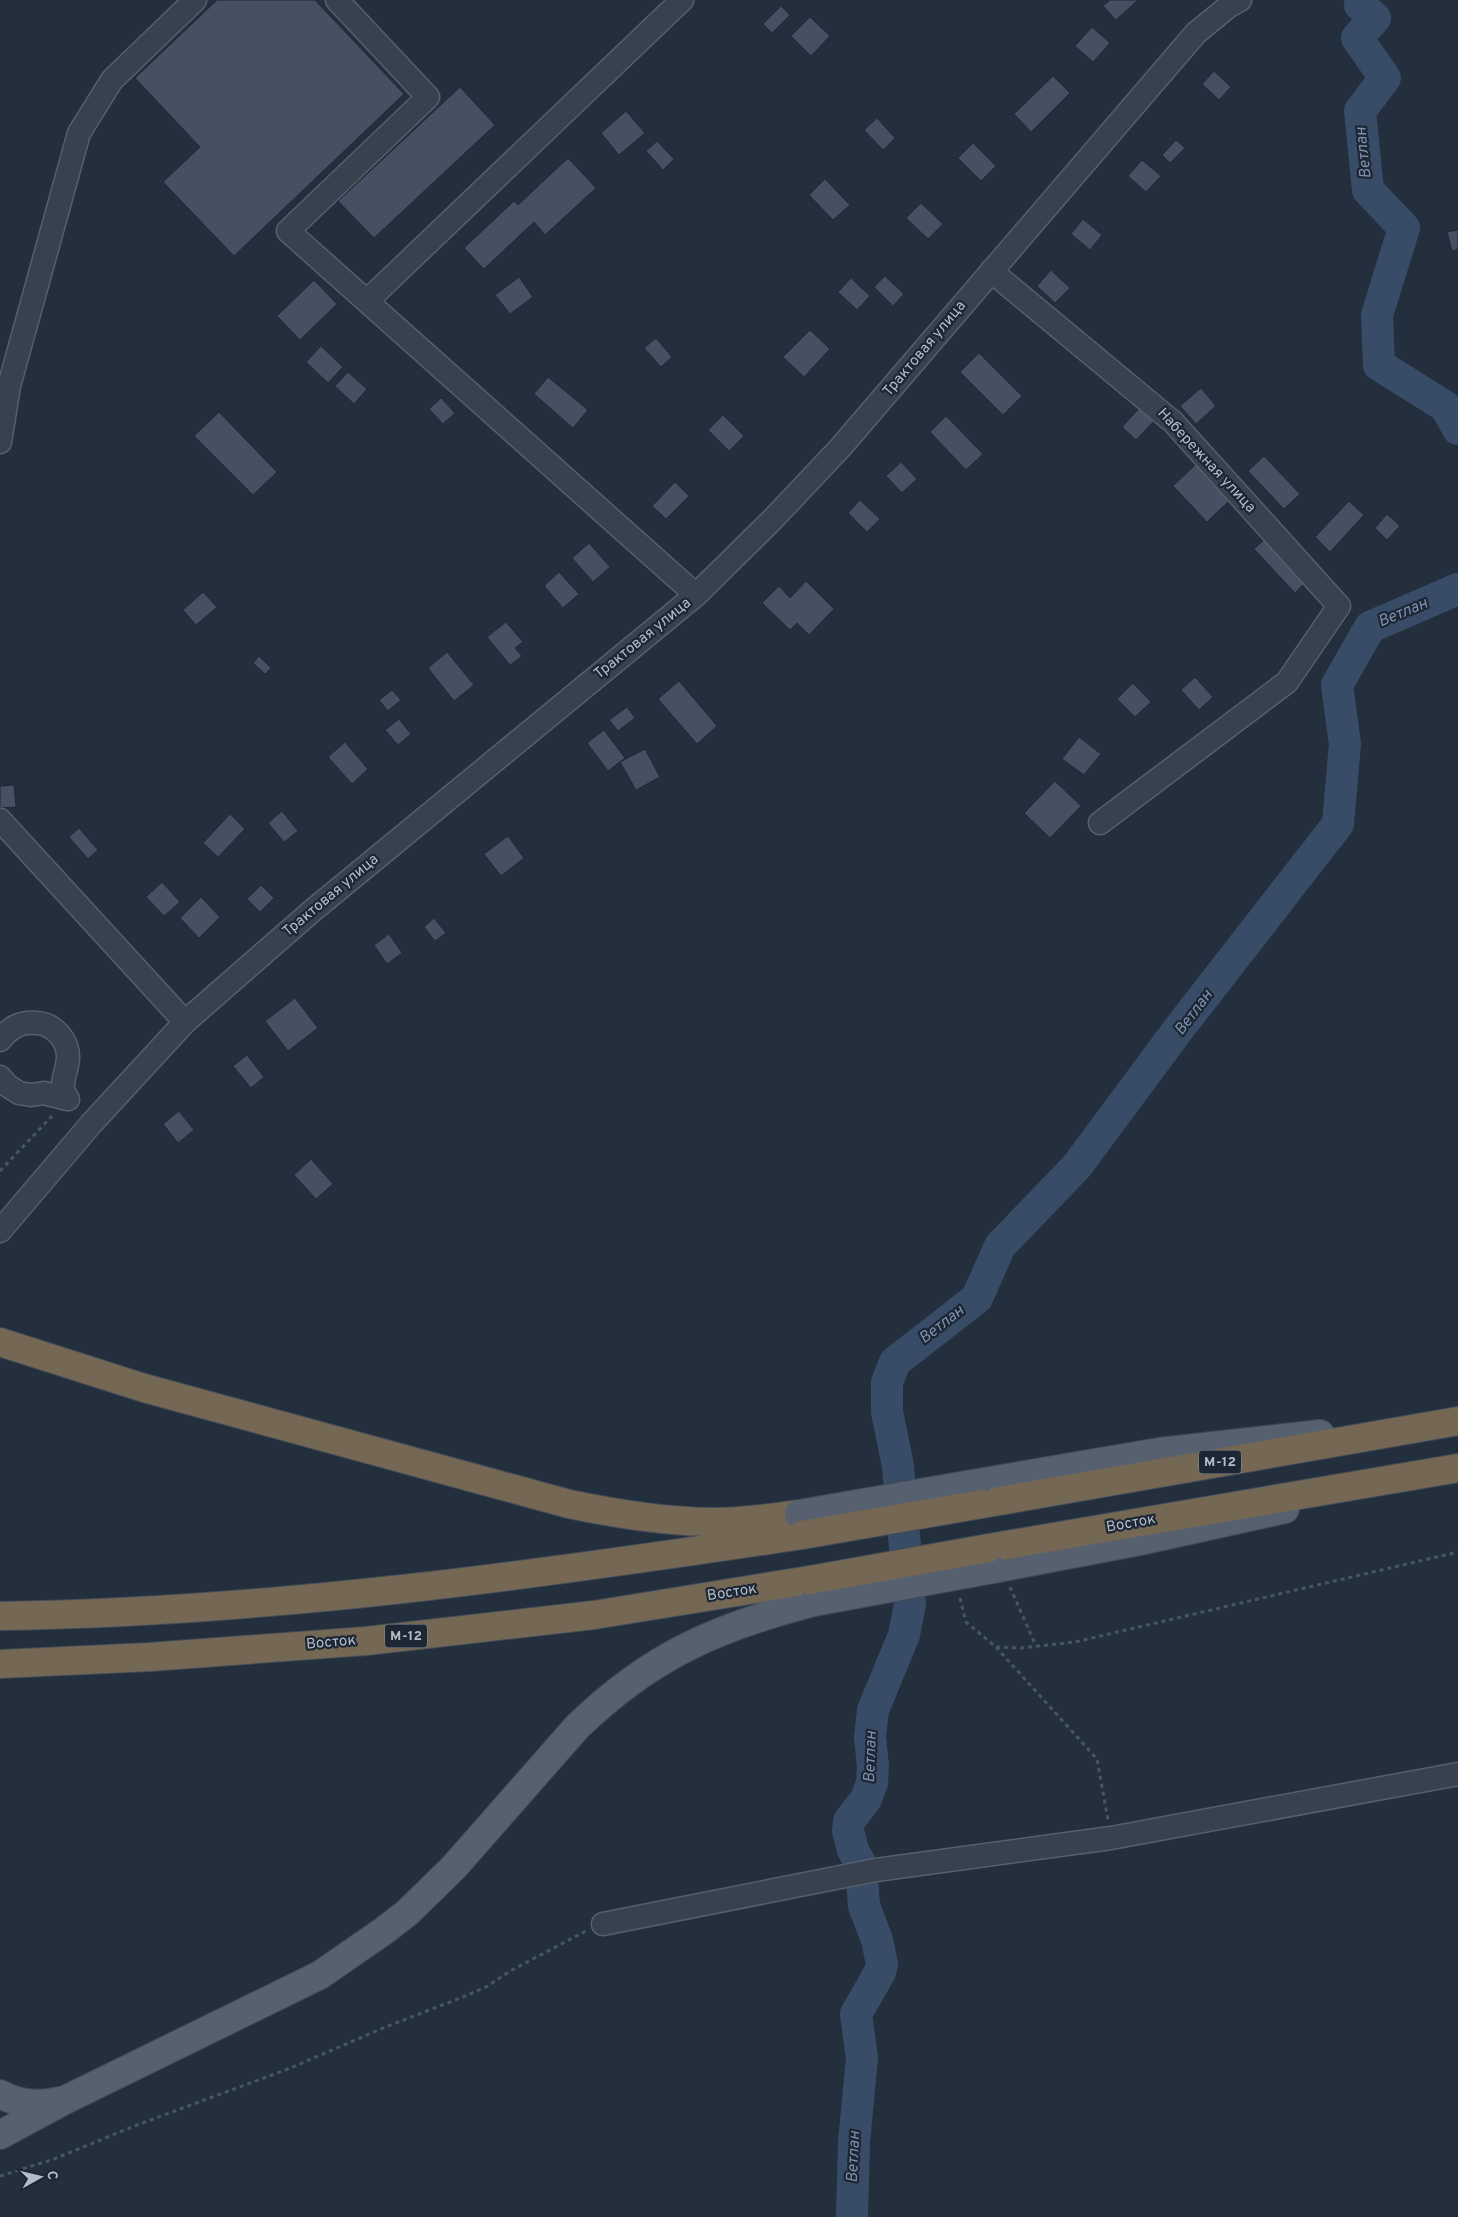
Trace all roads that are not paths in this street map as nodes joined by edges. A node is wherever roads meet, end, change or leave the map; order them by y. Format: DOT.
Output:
graph roads {
  1 [pos="195,0"];
  2 [pos="337,0"];
  3 [pos="682,0"];
  4 [pos="1240,0"];
  5 [pos="991,271"];
  6 [pos="367,302"];
  7 [pos="0,442"];
  8 [pos="696,596"];
  9 [pos="0,820"];
  10 [pos="1100,823"];
  11 [pos="185,1022"];
  12 [pos="0,1040"];
  13 [pos="0,1077"];
  14 [pos="68,1099"];
  15 [pos="91,1124"];
  16 [pos="0,1231"];
  17 [pos="0,1342"];
  18 [pos="1458,1420"];
  19 [pos="1458,1469"];
  20 [pos="800,1524"];
  21 [pos="812,1591"];
  22 [pos="0,1616"];
  23 [pos="0,1664"];
  24 [pos="1458,1774"];
  25 [pos="603,1924"];
  26 [pos="0,2094"];
  27 [pos="65,2100"];
  28 [pos="0,2135"];
  1 -- 7 [label="street"];
  2 -- 6 [label="street"];
  3 -- 6 [label="street"];
  4 -- 5 [label="street, Трактовая улица"];
  5 -- 8 [label="street, Трактовая улица"];
  5 -- 10 [label="street, Набережная улица"];
  6 -- 8 [label="street"];
  8 -- 11 [label="street, Трактовая улица"];
  9 -- 11 [label="street"];
  11 -- 15 [label="street, Трактовая улица"];
  12 -- 14 [label="street"];
  13 -- 14 [label="street"];
  14 -- 15 [label="street"];
  15 -- 16 [label="street, Трактовая улица"];
  17 -- 20 [label="highway"];
  18 -- 20 [label="highway, М-12, bridge"];
  19 -- 21 [label="highway, Восток / М-12, bridge"];
  20 -- 22 [label="highway, М-12"];
  21 -- 23 [label="highway, Восток / М-12"];
  21 -- 27 [label="main road"];
  24 -- 25 [label="street"];
  26 -- 27 [label="main road"];
  27 -- 28 [label="main road"];
}
